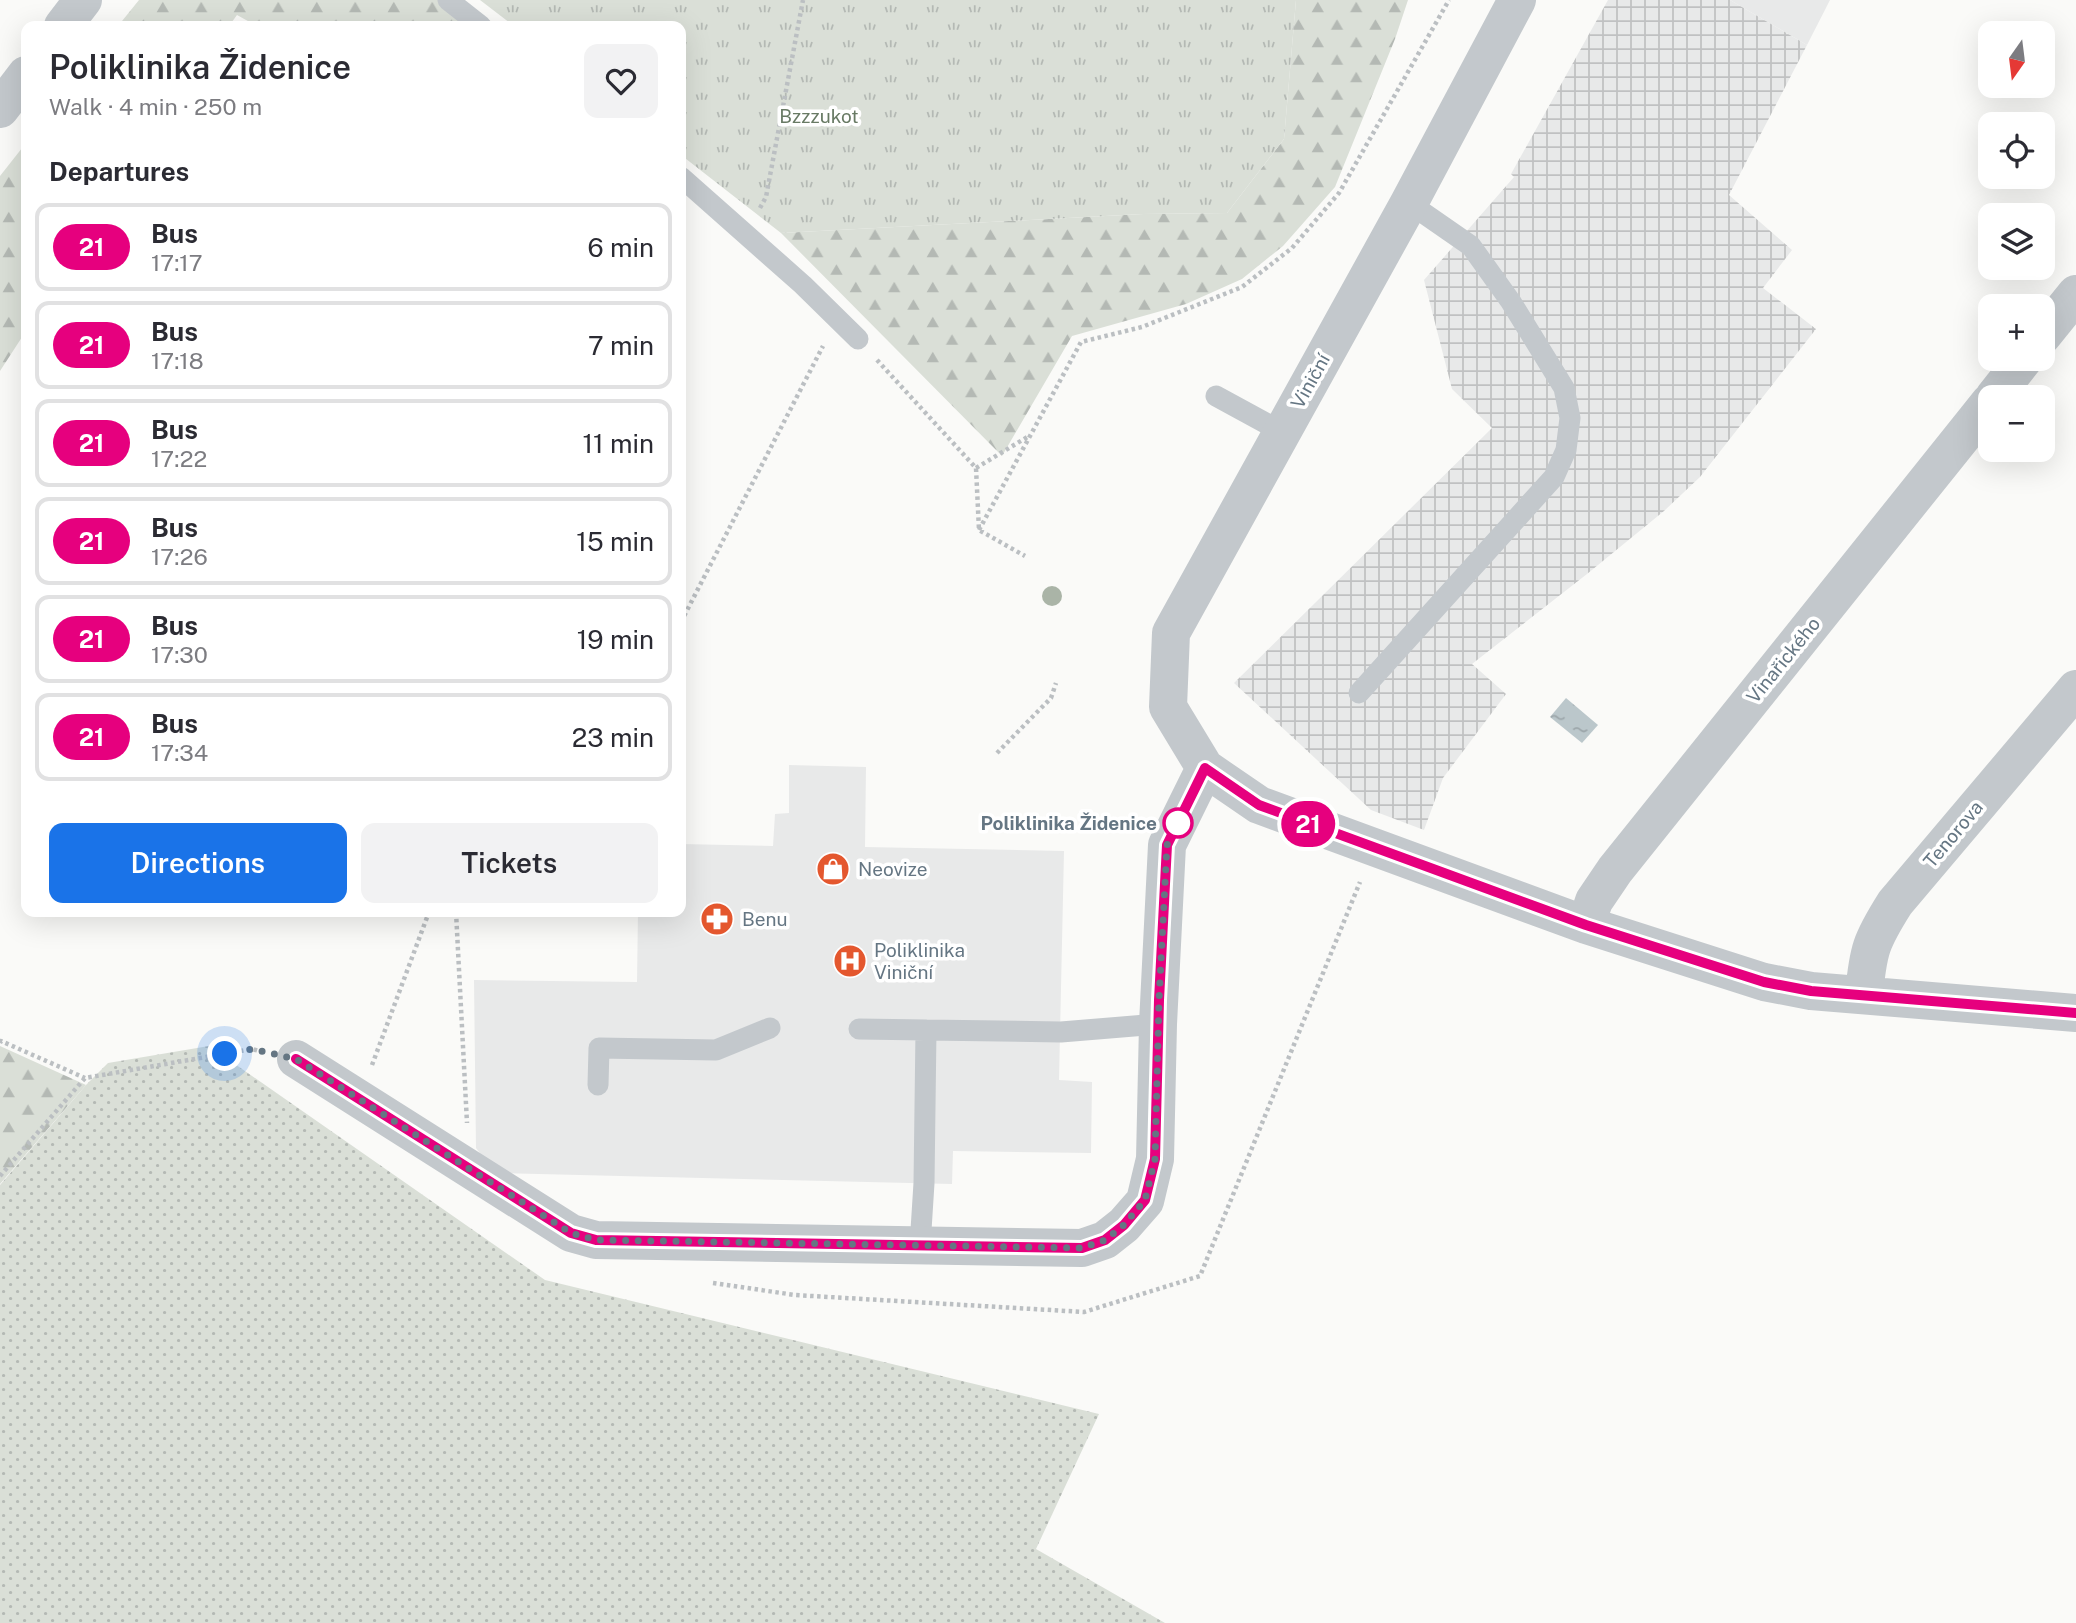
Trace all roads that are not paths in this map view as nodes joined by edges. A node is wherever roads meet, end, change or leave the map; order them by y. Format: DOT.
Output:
graph roads {
  1 [pos="83,0"];
  2 [pos="448,0"];
  3 [pos="1517,0"];
  4 [pos="67,21"];
  5 [pos="475,21"];
  6 [pos="21,82"];
  7 [pos="0,109"];
  8 [pos="686,181"];
  9 [pos="1409,203"];
  10 [pos="2076,294"];
  11 [pos="2055,321"];
  12 [pos="858,339"];
  13 [pos="2015,371"];
  14 [pos="2003,385"];
  15 [pos="1216,396"];
  16 [pos="1978,417"];
  17 [pos="1282,432"];
  18 [pos="2076,689"];
  19 [pos="1359,693"];
  20 [pos="1205,768"];
  21 [pos="1586,925"];
  22 [pos="1864,995"];
  23 [pos="2076,1013"];
  24 [pos="1158,1024"];
  25 [pos="770,1028"];
  26 [pos="859,1029"];
  27 [pos="926,1030"];
  28 [pos="296,1059"];
  29 [pos="598,1085"];
  30 [pos="920,1246"];
  1 -- 4 [label="street"];
  2 -- 5 [label="lane"];
  3 -- 9 [label="street, Viniční"];
  6 -- 7 [label="street"];
  8 -- 12 [label="lane"];
  9 -- 17 [label="street, Viniční"];
  9 -- 19 [label="lane"];
  10 -- 11 [label="street"];
  13 -- 14 [label="street"];
  15 -- 17 [label="lane"];
  16 -- 21 [label="street, Vinařického"];
  17 -- 20 [label="street, Viniční"];
  18 -- 22 [label="street, Tenorova"];
  20 -- 21 [label="street, Viniční"];
  20 -- 24 [label="street"];
  21 -- 22 [label="street, Viniční"];
  22 -- 23 [label="street, Viniční"];
  24 -- 27 [label="lane"];
  24 -- 30 [label="street"];
  25 -- 29 [label="lane"];
  26 -- 27 [label="lane"];
  27 -- 30 [label="lane"];
  28 -- 30 [label="street"];
}
